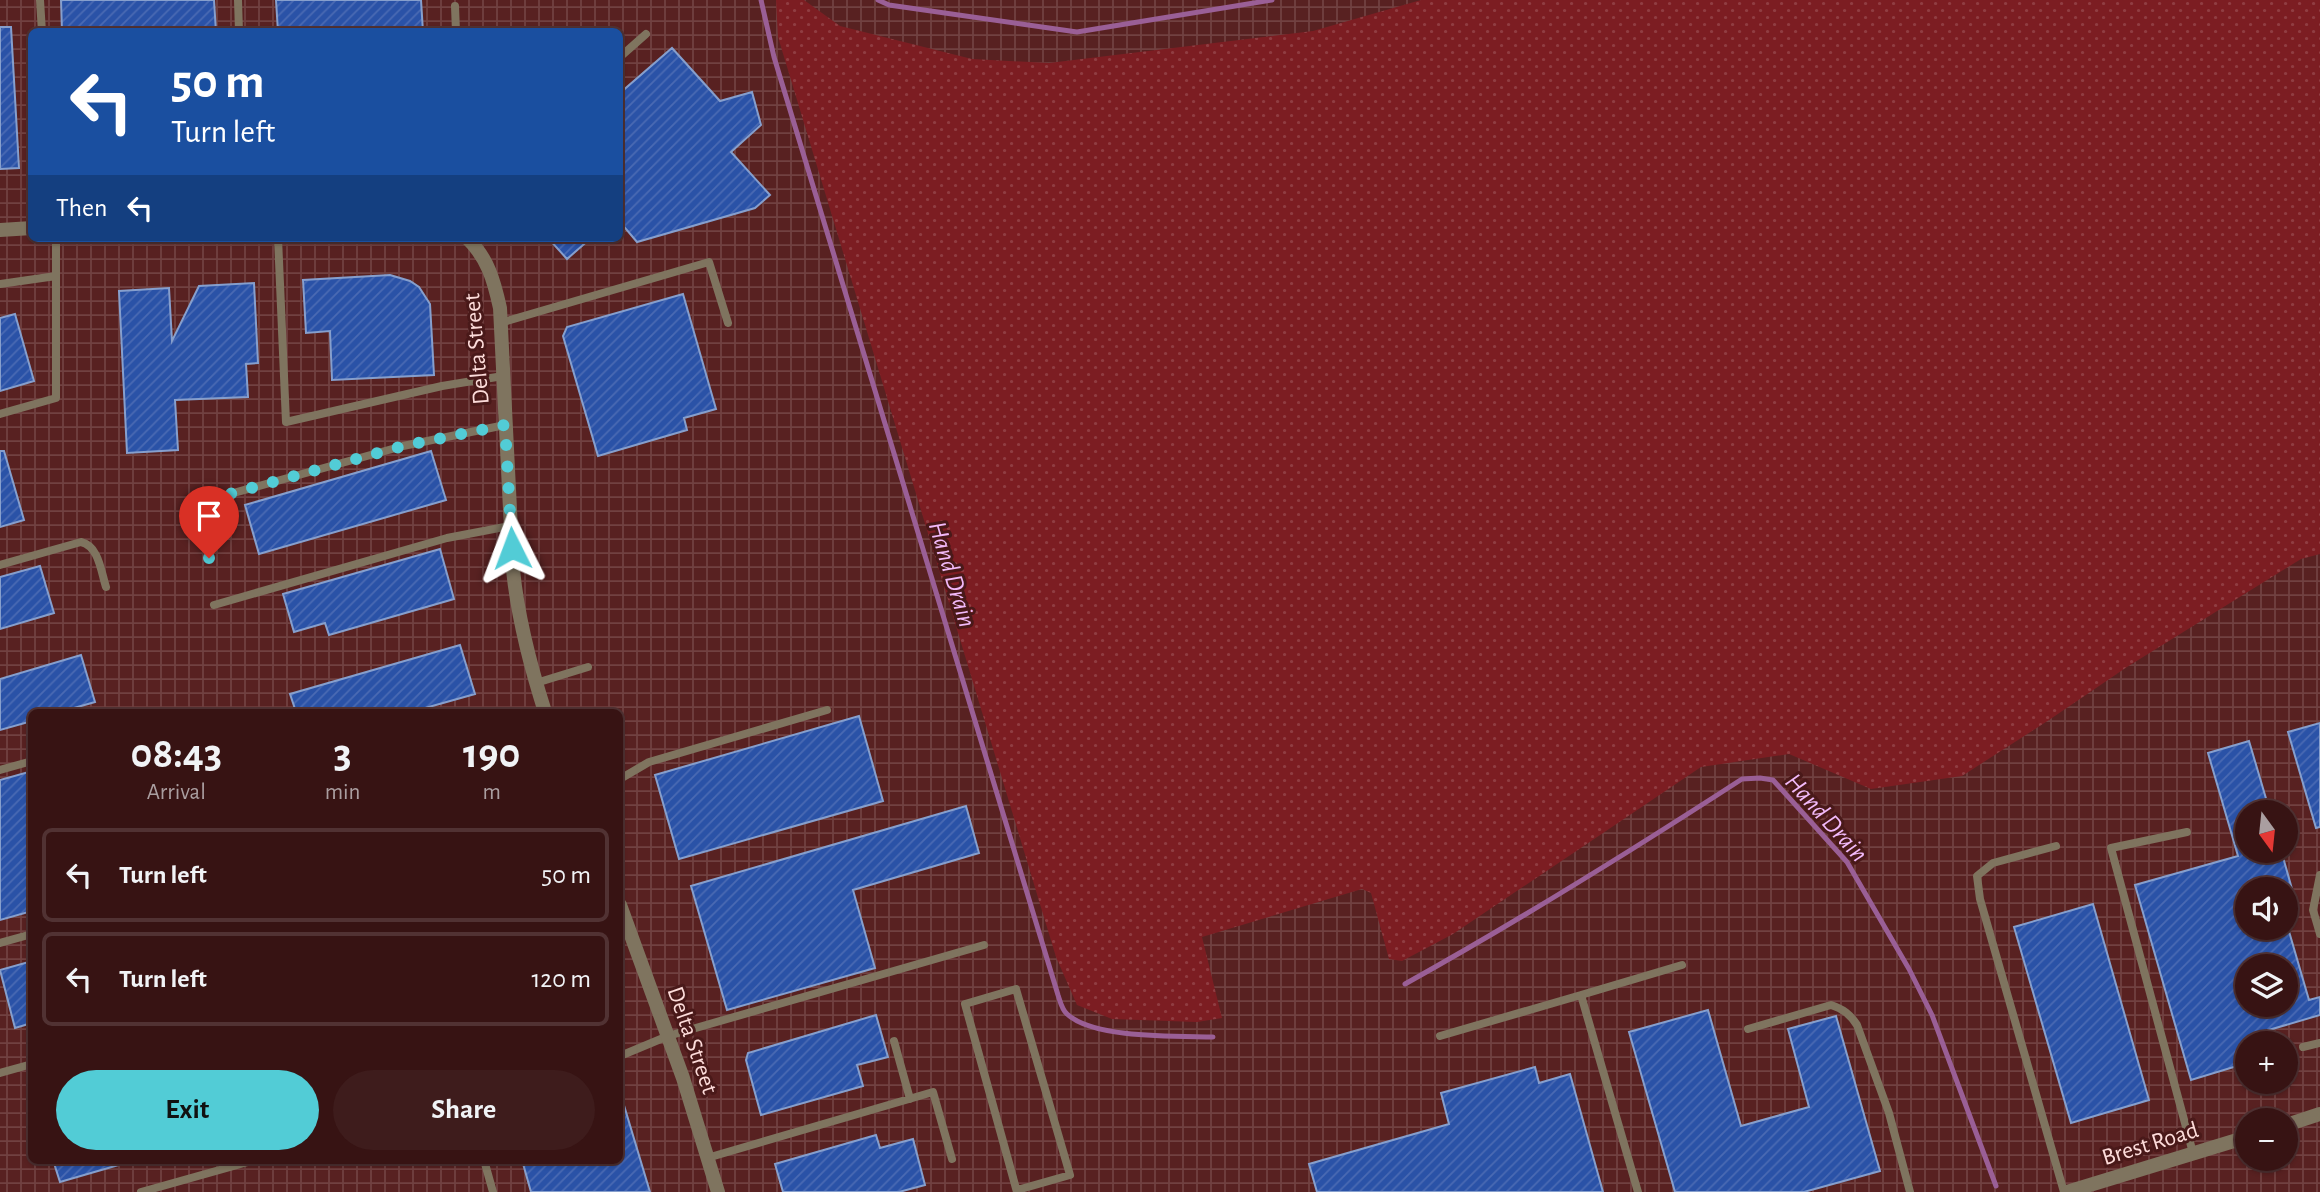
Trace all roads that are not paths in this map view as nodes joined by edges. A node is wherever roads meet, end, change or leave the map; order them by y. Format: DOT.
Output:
graph roads {
  1 [pos="40,0"];
  2 [pos="238,0"];
  3 [pos="455,6"];
  4 [pos="42,28"];
  5 [pos="239,28"];
  6 [pos="456,28"];
  7 [pos="646,34"];
  8 [pos="623,54"];
  9 [pos="28,228"];
  10 [pos="0,230"];
  11 [pos="56,242"];
  12 [pos="278,242"];
  13 [pos="471,242"];
  14 [pos="56,276"];
  15 [pos="0,284"];
  16 [pos="500,323"];
  17 [pos="728,323"];
  18 [pos="503,376"];
  19 [pos="0,414"];
  20 [pos="505,425"];
  21 [pos="510,526"];
  22 [pos="209,558"];
  23 [pos="0,565"];
  24 [pos="106,587"];
  25 [pos="214,605"];
  26 [pos="588,667"];
  27 [pos="536,683"];
  28 [pos="544,709"];
  29 [pos="827,710"];
  30 [pos="28,762"];
  31 [pos="0,770"];
  32 [pos="623,777"];
  33 [pos="2187,832"];
  34 [pos="2056,846"];
  35 [pos="2320,874"];
  36 [pos="2320,934"];
  37 [pos="28,935"];
  38 [pos="625,939"];
  39 [pos="0,943"];
  40 [pos="984,945"];
  41 [pos="1682,965"];
  42 [pos="1581,995"];
  43 [pos="1748,1029"];
  44 [pos="668,1036"];
  45 [pos="1440,1036"];
  46 [pos="894,1041"];
  47 [pos="2320,1043"];
  48 [pos="2303,1047"];
  49 [pos="623,1055"];
  50 [pos="28,1065"];
  51 [pos="0,1073"];
  52 [pos="910,1099"];
  53 [pos="2320,1114"];
  54 [pos="2298,1121"];
  55 [pos="2235,1141"];
  56 [pos="2193,1153"];
  57 [pos="707,1158"];
  58 [pos="952,1159"];
  59 [pos="241,1164"];
  60 [pos="485,1164"];
  61 [pos="1017,1191"];
  62 [pos="141,1192"];
  63 [pos="493,1192"];
  64 [pos="718,1192"];
  65 [pos="1638,1192"];
  66 [pos="1910,1192"];
  67 [pos="2065,1192"];
  1 -- 4 [label="lane"];
  2 -- 5 [label="lane"];
  3 -- 6 [label="lane"];
  7 -- 8 [label="lane"];
  9 -- 10 [label="street"];
  11 -- 14 [label="lane"];
  12 -- 18 [label="lane"];
  13 -- 16 [label="street, Delta Street"];
  14 -- 15 [label="lane"];
  14 -- 19 [label="lane"];
  16 -- 17 [label="lane"];
  16 -- 18 [label="street, Delta Street"];
  18 -- 20 [label="street, Delta Street"];
  20 -- 21 [label="street, Delta Street"];
  20 -- 22 [label="lane"];
  21 -- 25 [label="lane"];
  21 -- 27 [label="street, Delta Street"];
  23 -- 24 [label="lane"];
  26 -- 27 [label="lane"];
  27 -- 28 [label="street, Delta Street"];
  29 -- 32 [label="lane"];
  30 -- 31 [label="lane"];
  33 -- 56 [label="lane"];
  34 -- 67 [label="lane"];
  35 -- 36 [label="lane"];
  37 -- 39 [label="lane"];
  38 -- 44 [label="street, Delta Street"];
  40 -- 44 [label="lane"];
  41 -- 42 [label="lane"];
  42 -- 45 [label="lane"];
  42 -- 65 [label="lane"];
  43 -- 66 [label="lane"];
  44 -- 49 [label="lane"];
  44 -- 57 [label="street, Delta Street"];
  46 -- 52 [label="lane"];
  47 -- 48 [label="lane"];
  50 -- 51 [label="lane"];
  52 -- 57 [label="lane"];
  52 -- 58 [label="lane"];
  53 -- 54 [label="street"];
  55 -- 56 [label="street, Brest Road"];
  56 -- 67 [label="street, Brest Road"];
  57 -- 64 [label="street, Delta Street"];
  59 -- 62 [label="lane"];
  60 -- 63 [label="lane"];
  61 -- 61 [label="lane"];
}
